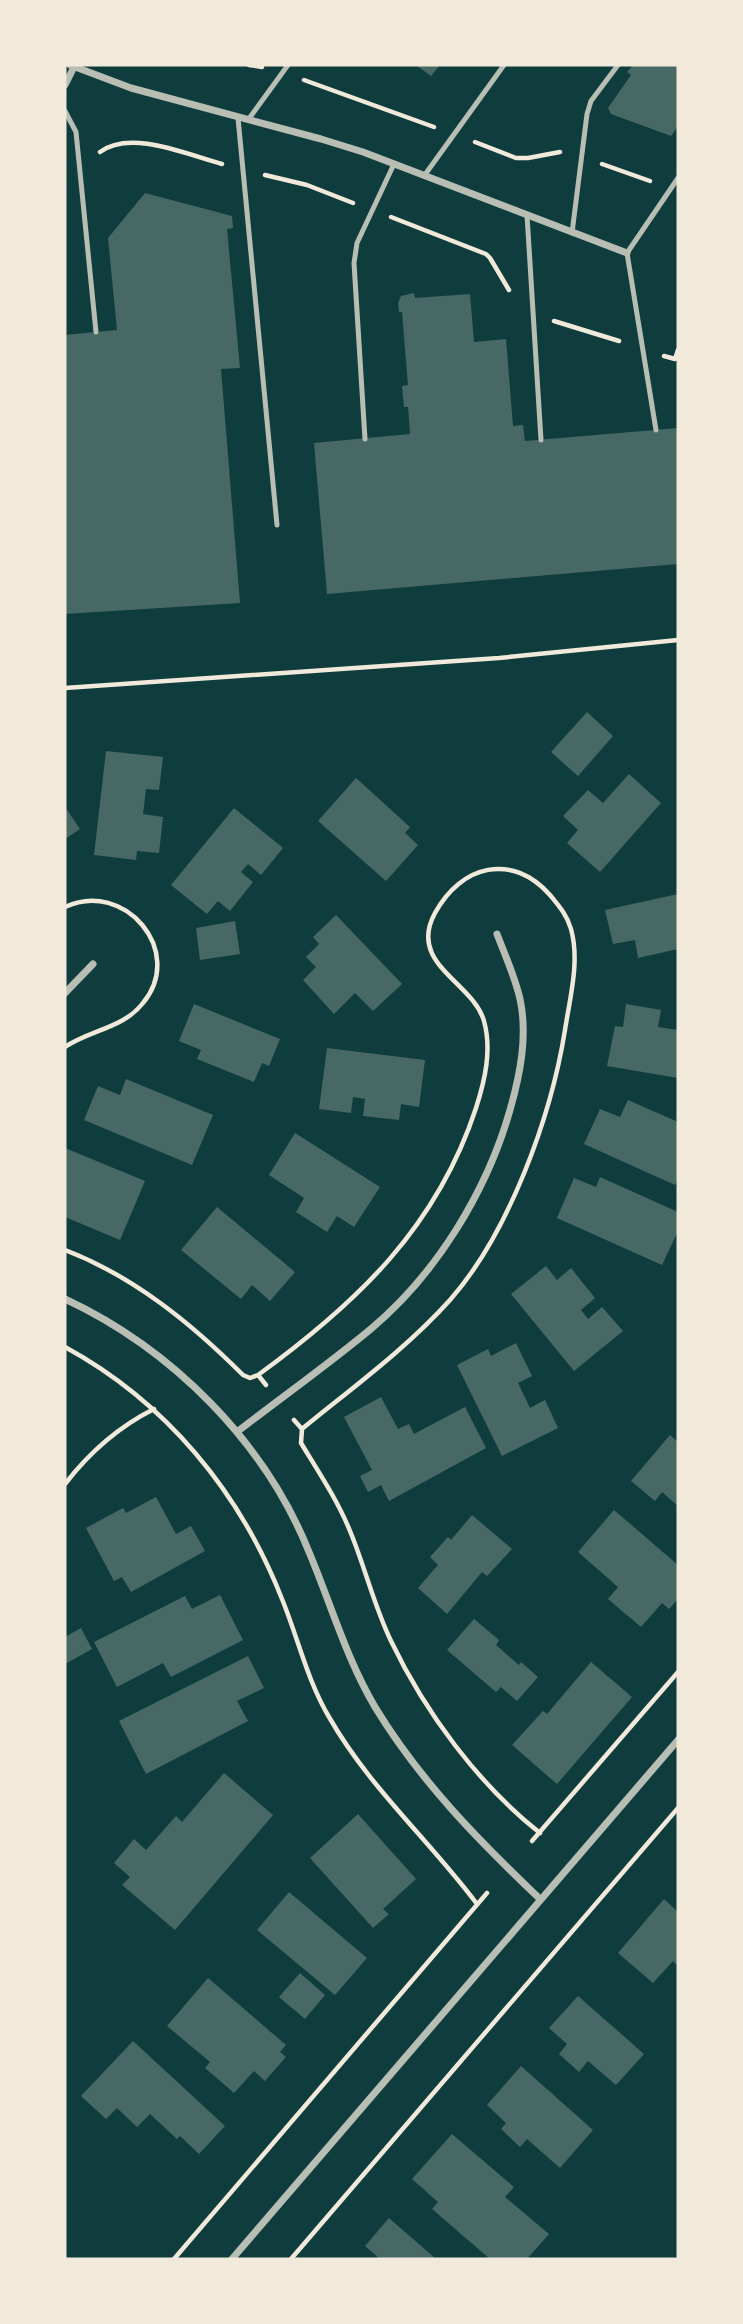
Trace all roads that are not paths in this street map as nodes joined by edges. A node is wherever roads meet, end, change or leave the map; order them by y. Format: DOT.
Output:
graph roads {
  1 [pos="289,65"];
  2 [pos="504,65"];
  3 [pos="618,65"];
  4 [pos="72,66"];
  5 [pos="65,85"];
  6 [pos="65,111"];
  7 [pos="238,118"];
  8 [pos="248,120"];
  9 [pos="394,164"];
  10 [pos="424,176"];
  11 [pos="678,178"];
  12 [pos="527,215"];
  13 [pos="572,233"];
  14 [pos="627,253"];
  15 [pos="96,332"];
  16 [pos="656,430"];
  17 [pos="365,439"];
  18 [pos="541,440"];
  19 [pos="277,524"];
  20 [pos="497,934"];
  21 [pos="93,964"];
  22 [pos="65,993"];
  23 [pos="65,1299"];
  24 [pos="237,1433"];
  25 [pos="678,1740"];
  26 [pos="540,1899"];
  27 [pos="232,2259"];
  1 -- 8 [label="lane"];
  2 -- 10 [label="lane"];
  3 -- 13 [label="lane"];
  4 -- 5 [label="street"];
  4 -- 7 [label="street"];
  6 -- 15 [label="lane"];
  7 -- 8 [label="street"];
  7 -- 19 [label="lane"];
  8 -- 9 [label="street"];
  9 -- 10 [label="street"];
  9 -- 17 [label="lane"];
  10 -- 12 [label="street"];
  11 -- 14 [label="lane"];
  12 -- 13 [label="street"];
  12 -- 18 [label="lane"];
  13 -- 14 [label="street"];
  14 -- 16 [label="lane"];
  20 -- 24 [label="street"];
  21 -- 22 [label="street"];
  23 -- 24 [label="street"];
  24 -- 26 [label="street"];
  25 -- 26 [label="street"];
  26 -- 27 [label="street"];
}
